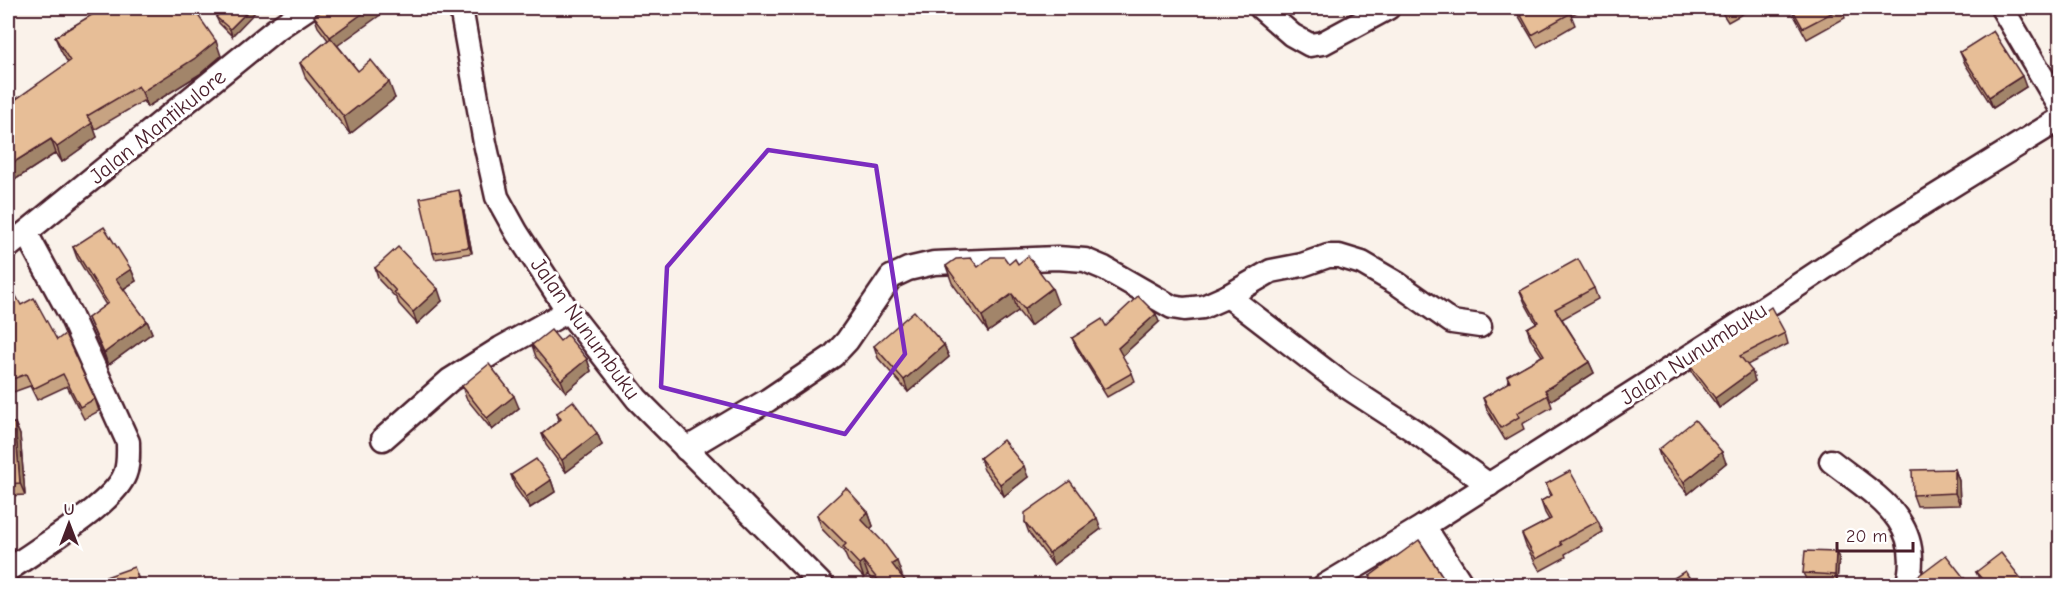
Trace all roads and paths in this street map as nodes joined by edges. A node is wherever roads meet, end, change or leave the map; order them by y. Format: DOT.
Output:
graph roads {
  1 [pos="308,8"];
  2 [pos="462,8"];
  3 [pos="1261,8"];
  4 [pos="1388,8"];
  5 [pos="2002,8"];
  6 [pos="2061,107"];
  7 [pos="2061,119"];
  8 [pos="26,233"];
  9 [pos="8,247"];
  10 [pos="1228,296"];
  11 [pos="568,311"];
  12 [pos="1480,326"];
  13 [pos="383,439"];
  14 [pos="686,449"];
  15 [pos="1831,461"];
  16 [pos="1489,485"];
  17 [pos="1424,526"];
  18 [pos="8,570"];
  19 [pos="823,585"];
  20 [pos="1324,585"];
  21 [pos="1463,585"];
  22 [pos="1907,585"];
  1 -- 8 [label="street, Jalan Mantikulore"];
  2 -- 11 [label="street, Jalan Nunumbuku"];
  3 -- 4 [label="street"];
  5 -- 6 [label="street"];
  7 -- 16 [label="street, Jalan Nunumbuku"];
  8 -- 9 [label="street, Jalan Mantikulore"];
  8 -- 18 [label="street"];
  10 -- 12 [label="street"];
  10 -- 14 [label="street"];
  10 -- 16 [label="street"];
  11 -- 13 [label="street"];
  11 -- 14 [label="street, Jalan Nunumbuku"];
  14 -- 19 [label="street, Jalan Nunumbuku"];
  15 -- 22 [label="street"];
  16 -- 17 [label="street, Jalan Nunumbuku"];
  17 -- 20 [label="street, Jalan Nunumbuku"];
  17 -- 21 [label="street"];
}
